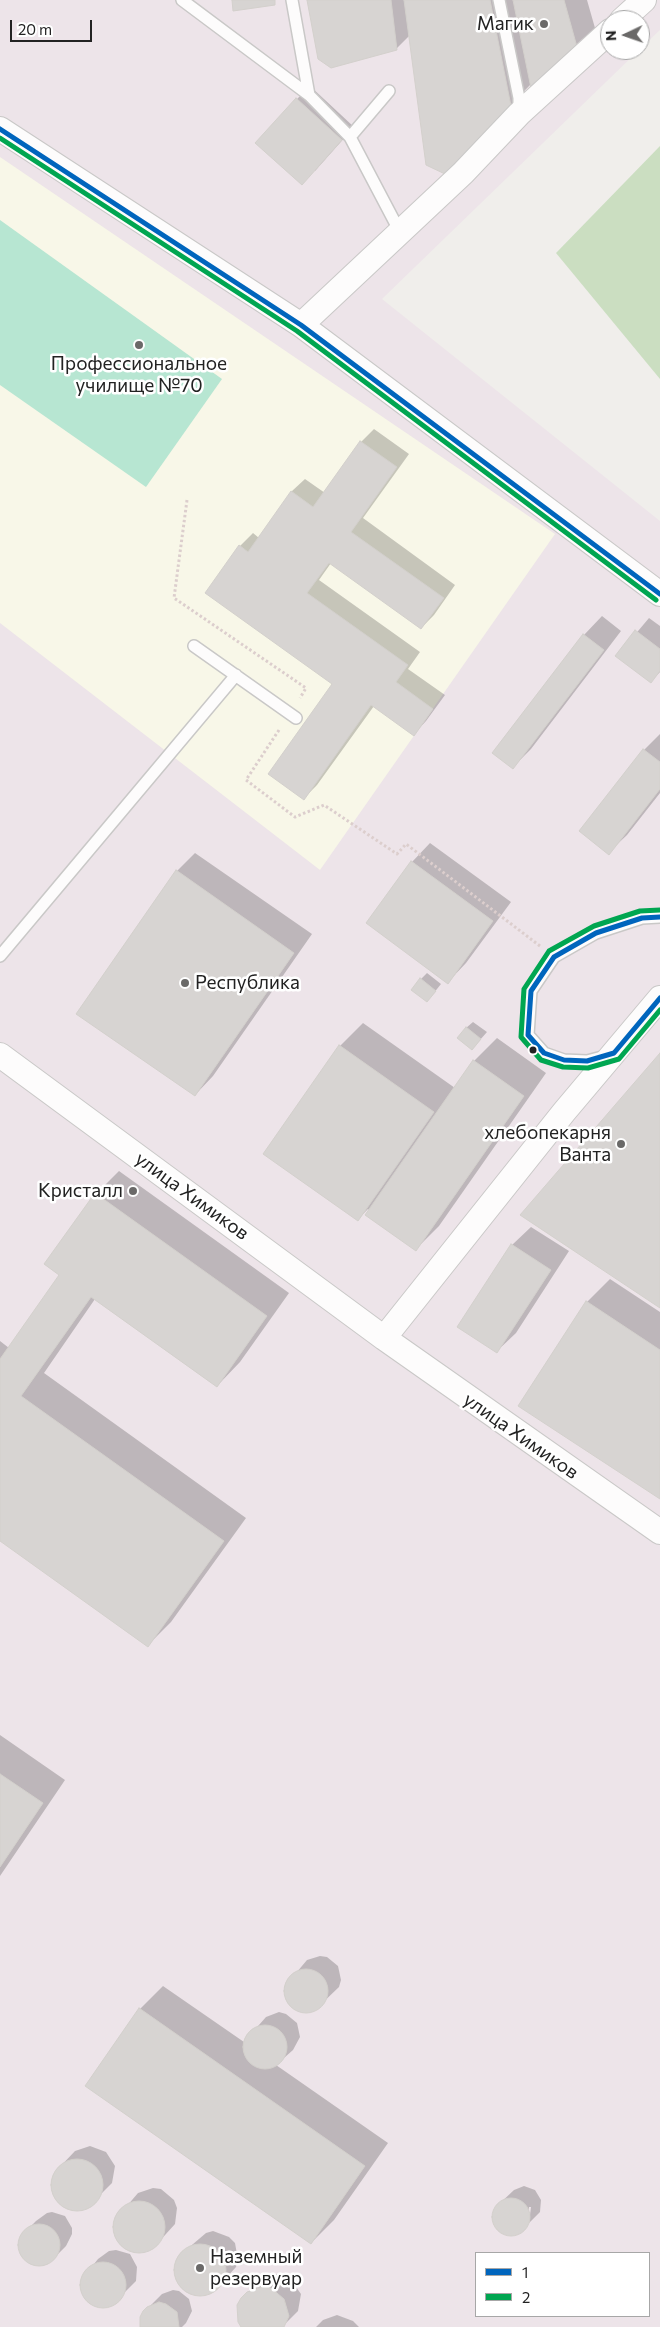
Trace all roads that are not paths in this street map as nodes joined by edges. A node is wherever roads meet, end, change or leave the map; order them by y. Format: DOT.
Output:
graph roads {
  1 [pos="182,0"];
  2 [pos="292,0"];
  3 [pos="500,0"];
  4 [pos="644,0"];
  5 [pos="633,10"];
  6 [pos="600,40"];
  7 [pos="388,91"];
  8 [pos="309,95"];
  9 [pos="519,114"];
  10 [pos="0,129"];
  11 [pos="350,137"];
  12 [pos="400,232"];
  13 [pos="301,325"];
  14 [pos="660,594"];
  15 [pos="194,646"];
  16 [pos="236,675"];
  17 [pos="293,715"];
  18 [pos="660,917"];
  19 [pos="0,956"];
  20 [pos="660,998"];
  21 [pos="614,1053"];
  22 [pos="0,1055"];
  23 [pos="384,1338"];
  24 [pos="660,1532"];
  1 -- 8 [label="lane"];
  2 -- 8 [label="lane"];
  3 -- 9 [label="lane"];
  4 -- 5 [label="street"];
  6 -- 9 [label="street"];
  7 -- 11 [label="lane"];
  8 -- 11 [label="lane"];
  9 -- 12 [label="street"];
  10 -- 13 [label="street"];
  11 -- 12 [label="lane"];
  12 -- 13 [label="street"];
  13 -- 14 [label="street"];
  15 -- 16 [label="lane"];
  16 -- 17 [label="lane"];
  16 -- 19 [label="lane"];
  18 -- 21 [label="lane"];
  20 -- 21 [label="street"];
  21 -- 23 [label="street"];
  22 -- 23 [label="street, улица Химиков"];
  23 -- 24 [label="street, улица Химиков"];
}
